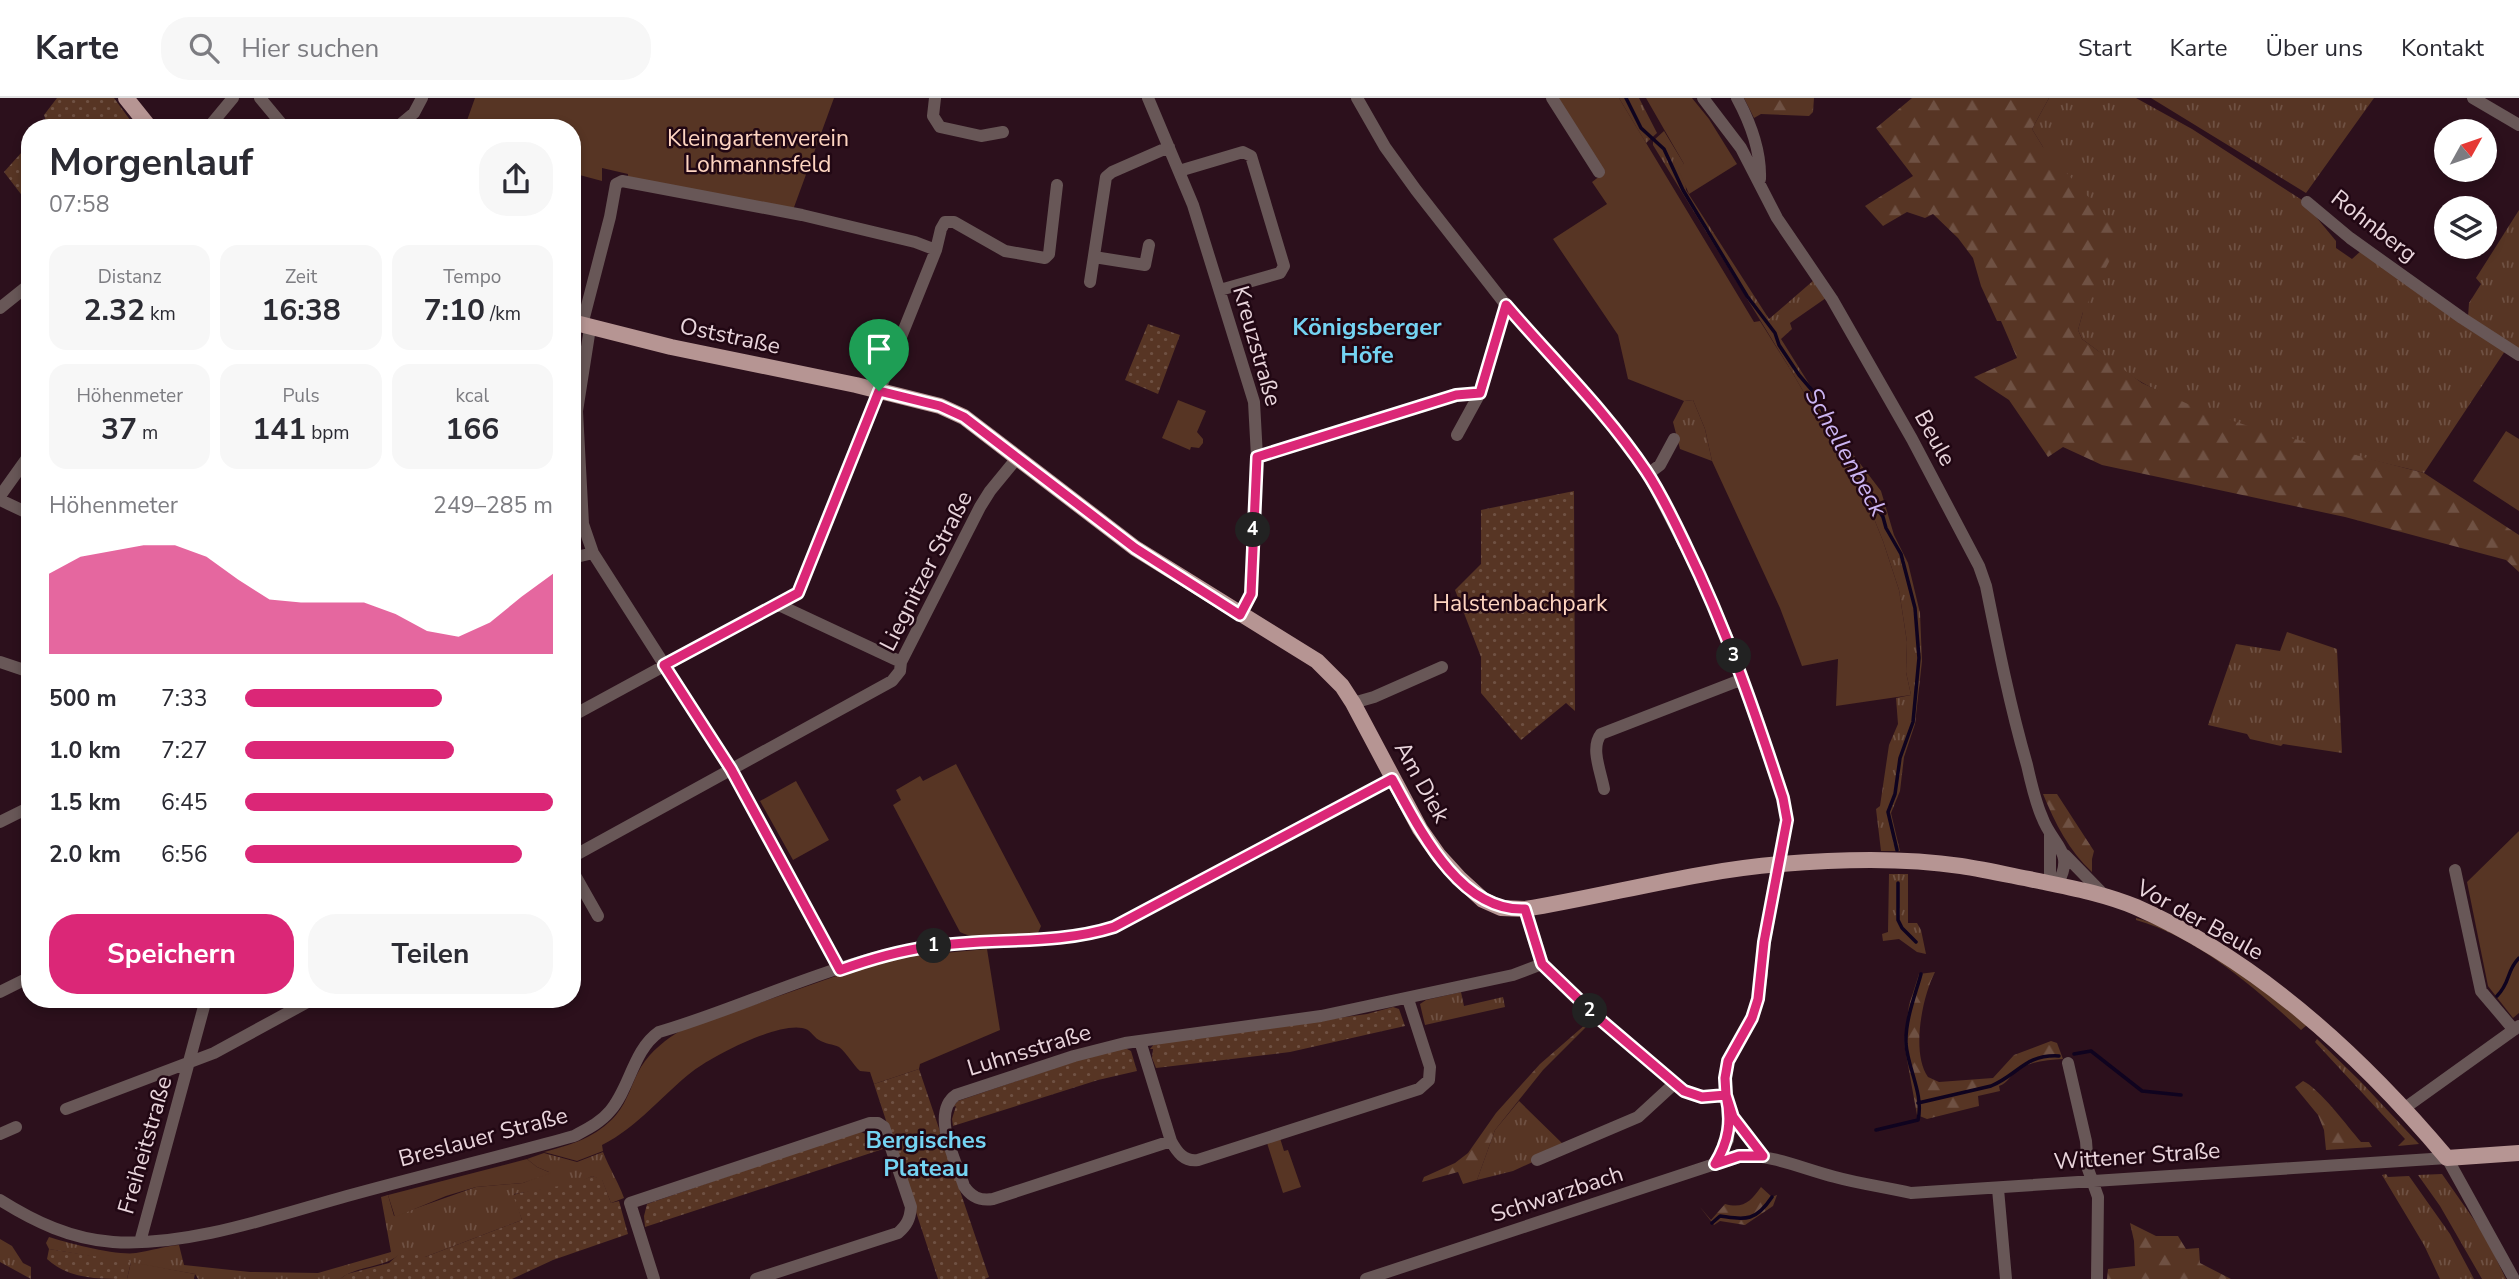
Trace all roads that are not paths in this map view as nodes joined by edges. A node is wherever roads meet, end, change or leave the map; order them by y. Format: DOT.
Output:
graph roads {
  1 [pos="126,98"];
  2 [pos="233,98"];
  3 [pos="260,98"];
  4 [pos="422,98"];
  5 [pos="935,98"];
  6 [pos="1149,98"];
  7 [pos="1357,98"];
  8 [pos="1552,98"];
  9 [pos="1703,98"];
  10 [pos="1737,98"];
  11 [pos="2473,98"];
  12 [pos="143,119"];
  13 [pos="216,119"];
  14 [pos="278,119"];
  15 [pos="407,119"];
  16 [pos="2519,125"];
  17 [pos="1003,132"];
  18 [pos="1169,147"];
  19 [pos="1179,172"];
  20 [pos="1599,172"];
  21 [pos="1760,182"];
  22 [pos="1057,185"];
  23 [pos="2307,202"];
  24 [pos="1149,244"];
  25 [pos="936,250"];
  26 [pos="1094,257"];
  27 [pos="1090,282"];
  28 [pos="1220,290"];
  29 [pos="21,291"];
  30 [pos="1506,305"];
  31 [pos="0,308"];
  32 [pos="581,325"];
  33 [pos="581,353"];
  34 [pos="586,354"];
  35 [pos="2519,355"];
  36 [pos="581,386"];
  37 [pos="879,391"];
  38 [pos="1480,393"];
  39 [pos="1457,435"];
  40 [pos="1674,439"];
  41 [pos="1257,457"];
  42 [pos="1017,458"];
  43 [pos="21,467"];
  44 [pos="1648,474"];
  45 [pos="581,494"];
  46 [pos="0,498"];
  47 [pos="21,509"];
  48 [pos="593,553"];
  49 [pos="581,556"];
  50 [pos="779,605"];
  51 [pos="1240,615"];
  52 [pos="0,662"];
  53 [pos="901,662"];
  54 [pos="664,665"];
  55 [pos="1442,667"];
  56 [pos="21,669"];
  57 [pos="1743,679"];
  58 [pos="1353,703"];
  59 [pos="581,711"];
  60 [pos="731,769"];
  61 [pos="1392,779"];
  62 [pos="1604,789"];
  63 [pos="21,812"];
  64 [pos="0,822"];
  65 [pos="2050,834"];
  66 [pos="581,852"];
  67 [pos="2065,855"];
  68 [pos="1779,864"];
  69 [pos="2455,870"];
  70 [pos="2057,885"];
  71 [pos="581,886"];
  72 [pos="2105,896"];
  73 [pos="1525,909"];
  74 [pos="598,916"];
  75 [pos="1542,964"];
  76 [pos="840,970"];
  77 [pos="21,982"];
  78 [pos="0,992"];
  79 [pos="1408,999"];
  80 [pos="204,1008"];
  81 [pos="296,1008"];
  82 [pos="2516,1028"];
  83 [pos="1140,1041"];
  84 [pos="191,1060"];
  85 [pos="2068,1063"];
  86 [pos="1675,1083"];
  87 [pos="1726,1095"];
  88 [pos="66,1109"];
  89 [pos="1730,1109"];
  90 [pos="2402,1110"];
  91 [pos="16,1127"];
  92 [pos="0,1133"];
  93 [pos="1171,1141"];
  94 [pos="2519,1153"];
  95 [pos="1763,1156"];
  96 [pos="2439,1159"];
  97 [pos="1537,1160"];
  98 [pos="1715,1164"];
  99 [pos="2092,1182"];
  100 [pos="1998,1189"];
  101 [pos="0,1200"];
  102 [pos="140,1242"];
  103 [pos="2515,1275"];
  104 [pos="654,1279"];
  105 [pos="756,1279"];
  106 [pos="1366,1279"];
  107 [pos="2006,1279"];
  108 [pos="2097,1279"];
  1 -- 12 [label="main road"];
  2 -- 13 [label="street"];
  3 -- 14 [label="street"];
  4 -- 15 [label="street"];
  5 -- 17 [label="street"];
  6 -- 18 [label="street, Kreuzstraße"];
  7 -- 30 [label="street"];
  8 -- 20 [label="street"];
  9 -- 21 [label="street, Beule"];
  10 -- 21 [label="street"];
  11 -- 16 [label="street"];
  18 -- 19 [label="street, Kreuzstraße"];
  18 -- 26 [label="street"];
  19 -- 28 [label="street, Kreuzstraße"];
  19 -- 28 [label="street"];
  21 -- 65 [label="street, Beule"];
  22 -- 25 [label="street"];
  23 -- 35 [label="street, Rohnberg"];
  24 -- 26 [label="street"];
  25 -- 32 [label="street"];
  25 -- 37 [label="street"];
  26 -- 27 [label="street"];
  28 -- 41 [label="street, Kreuzstraße"];
  29 -- 31 [label="street"];
  30 -- 38 [label="street"];
  30 -- 44 [label="street"];
  32 -- 34 [label="street"];
  32 -- 37 [label="main road, Oststraße"];
  33 -- 34 [label="street"];
  34 -- 36 [label="street"];
  37 -- 42 [label="main road, Am Diek"];
  37 -- 50 [label="street"];
  38 -- 39 [label="street"];
  38 -- 41 [label="street"];
  40 -- 44 [label="street"];
  41 -- 51 [label="street, Kreuzstraße"];
  42 -- 51 [label="main road, Am Diek"];
  42 -- 53 [label="street, Liegnitzer Straße"];
  43 -- 46 [label="street"];
  44 -- 57 [label="street"];
  45 -- 48 [label="street"];
  46 -- 47 [label="street"];
  48 -- 49 [label="street"];
  48 -- 54 [label="street"];
  50 -- 53 [label="street"];
  50 -- 54 [label="street"];
  51 -- 58 [label="main road, Am Diek"];
  52 -- 56 [label="street"];
  53 -- 60 [label="street, Liegnitzer Straße"];
  54 -- 59 [label="street"];
  54 -- 60 [label="street"];
  55 -- 58 [label="street"];
  57 -- 62 [label="street"];
  57 -- 68 [label="street"];
  58 -- 61 [label="main road, Am Diek"];
  60 -- 66 [label="street, Liegnitzer Straße"];
  60 -- 76 [label="street"];
  61 -- 73 [label="main road, Am Diek"];
  61 -- 76 [label="street, Breslauer Straße"];
  63 -- 64 [label="street"];
  65 -- 67 [label="street, Beule"];
  65 -- 70 [label="street, Beule"];
  67 -- 70 [label="street"];
  67 -- 72 [label="street, Beule"];
  68 -- 70 [label="main road, Vor der Beule"];
  68 -- 73 [label="main road, Am Diek"];
  68 -- 87 [label="street"];
  69 -- 82 [label="street"];
  70 -- 72 [label="main road, Vor der Beule"];
  71 -- 74 [label="street"];
  72 -- 90 [label="main road, Vor der Beule"];
  73 -- 75 [label="street"];
  75 -- 79 [label="street, Luhnsstraße"];
  75 -- 86 [label="street"];
  76 -- 102 [label="street, Breslauer Straße"];
  77 -- 78 [label="street"];
  79 -- 83 [label="street, Luhnsstraße"];
  79 -- 93 [label="street"];
  80 -- 84 [label="street, Freiheitstraße"];
  81 -- 84 [label="street"];
  82 -- 90 [label="street"];
  83 -- 93 [label="street"];
  83 -- 93 [label="street, Luhnsstraße"];
  84 -- 88 [label="street, Freiheitstraße"];
  84 -- 102 [label="street, Freiheitstraße"];
  85 -- 99 [label="street"];
  86 -- 87 [label="street"];
  86 -- 97 [label="street"];
  87 -- 89 [label="street"];
  89 -- 95 [label="street"];
  89 -- 98 [label="street"];
  90 -- 96 [label="main road, Vor der Beule"];
  91 -- 92 [label="street"];
  94 -- 96 [label="main road, Wittener Straße"];
  95 -- 98 [label="street, Schwarzbach"];
  95 -- 100 [label="street, Wittener Straße"];
  96 -- 99 [label="street, Wittener Straße"];
  96 -- 103 [label="street"];
  98 -- 106 [label="street, Schwarzbach"];
  99 -- 100 [label="street, Wittener Straße"];
  99 -- 108 [label="street"];
  100 -- 107 [label="street"];
  101 -- 102 [label="street, Breslauer Straße"];
  104 -- 105 [label="street"];
}
